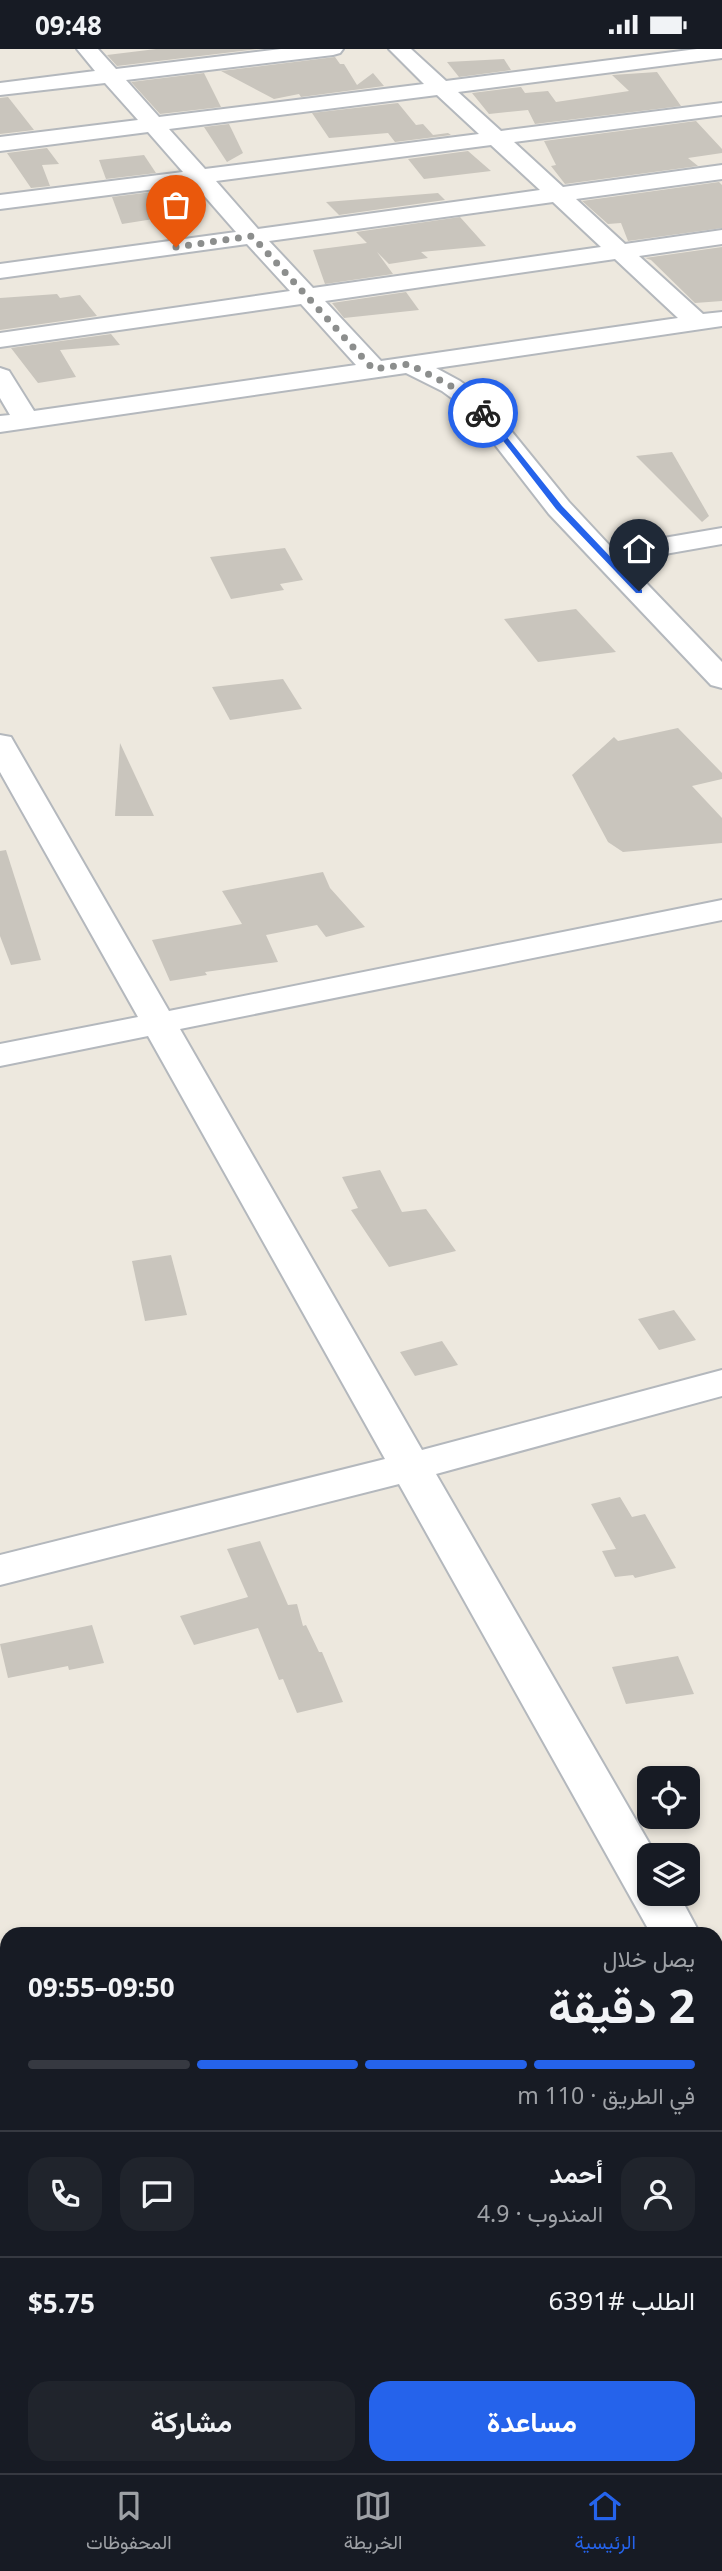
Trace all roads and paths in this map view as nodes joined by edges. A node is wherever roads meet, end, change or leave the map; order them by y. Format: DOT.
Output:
graph roads {
  1 [pos="87,49"];
  2 [pos="333,49"];
  3 [pos="398,49"];
  4 [pos="715,54"];
  5 [pos="109,76"];
  6 [pos="442,88"];
  7 [pos="0,89"];
  8 [pos="722,109"];
  9 [pos="155,125"];
  10 [pos="495,137"];
  11 [pos="0,144"];
  12 [pos="722,171"];
  13 [pos="200,176"];
  14 [pos="559,194"];
  15 [pos="0,202"];
  16 [pos="252,236"];
  17 [pos="722,237"];
  18 [pos="620,251"];
  19 [pos="0,271"];
  20 [pos="307,295"];
  21 [pos="710,321"];
  22 [pos="0,340"];
  23 [pos="409,364"];
  24 [pos="373,369"];
  25 [pos="0,376"];
  26 [pos="26,420"];
  27 [pos="0,424"];
  28 [pos="722,536"];
  29 [pos="605,556"];
  30 [pos="722,679"];
  31 [pos="0,744"];
  32 [pos="722,910"];
  33 [pos="160,1024"];
  34 [pos="0,1055"];
  35 [pos="722,1383"];
  36 [pos="411,1467"];
  37 [pos="0,1570"];
  38 [pos="637,1865"];
  39 [pos="660,1906"];
  40 [pos="672,1927"];
  1 -- 5 [label="street"];
  2 -- 5 [label="street"];
  3 -- 6 [label="street"];
  4 -- 6 [label="street"];
  5 -- 7 [label="street"];
  5 -- 9 [label="street"];
  6 -- 9 [label="street"];
  6 -- 10 [label="street"];
  8 -- 10 [label="street"];
  9 -- 11 [label="street"];
  9 -- 13 [label="street"];
  10 -- 13 [label="street"];
  10 -- 14 [label="street"];
  12 -- 14 [label="street"];
  13 -- 15 [label="street"];
  13 -- 16 [label="street"];
  14 -- 16 [label="street"];
  14 -- 18 [label="street"];
  16 -- 19 [label="street"];
  16 -- 20 [label="street"];
  17 -- 18 [label="street"];
  18 -- 20 [label="street"];
  18 -- 21 [label="street"];
  20 -- 22 [label="street"];
  20 -- 24 [label="street"];
  21 -- 23 [label="street"];
  23 -- 24 [label="street"];
  23 -- 29 [label="street"];
  24 -- 26 [label="street"];
  25 -- 26 [label="street"];
  26 -- 27 [label="street"];
  28 -- 29 [label="street"];
  29 -- 30 [label="street"];
  31 -- 33 [label="street"];
  32 -- 33 [label="street"];
  33 -- 34 [label="street"];
  33 -- 36 [label="street"];
  35 -- 36 [label="street"];
  36 -- 37 [label="street"];
  36 -- 38 [label="street"];
  39 -- 40 [label="street"];
}
